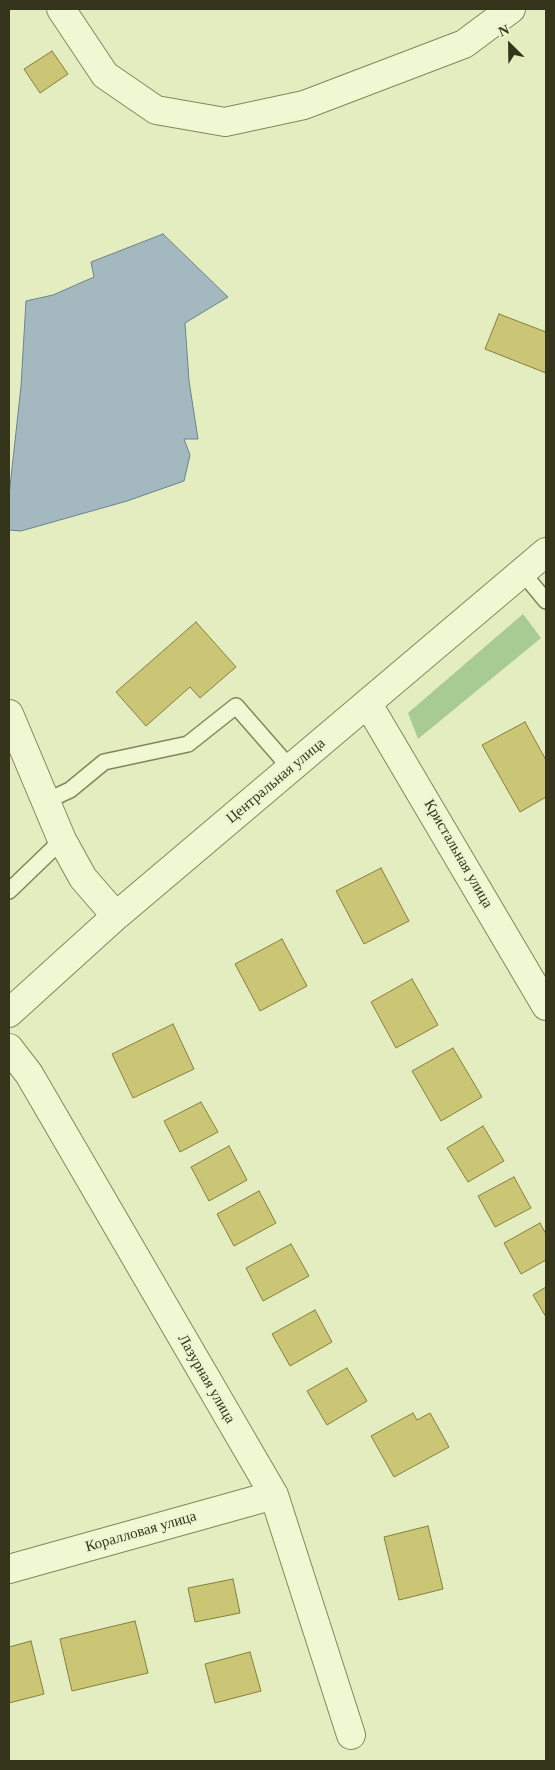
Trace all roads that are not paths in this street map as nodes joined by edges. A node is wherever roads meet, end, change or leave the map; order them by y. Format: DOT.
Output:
graph roads {
  1 [pos="61,9"];
  2 [pos="511,9"];
  3 [pos="546,552"];
  4 [pos="522,572"];
  5 [pos="546,601"];
  6 [pos="368,704"];
  7 [pos="9,714"];
  8 [pos="291,769"];
  9 [pos="46,801"];
  10 [pos="62,840"];
  11 [pos="9,891"];
  12 [pos="116,916"];
  13 [pos="546,1006"];
  14 [pos="9,1013"];
  15 [pos="9,1048"];
  16 [pos="274,1495"];
  17 [pos="9,1569"];
  18 [pos="351,1735"];
  1 -- 2 [label="street"];
  3 -- 4 [label="street, Центральная улица"];
  4 -- 5 [label="lane"];
  4 -- 6 [label="street, Центральная улица"];
  6 -- 8 [label="street, Центральная улица"];
  6 -- 13 [label="street, Кристальная улица"];
  7 -- 9 [label="street"];
  8 -- 9 [label="lane"];
  8 -- 12 [label="street, Центральная улица"];
  9 -- 10 [label="street"];
  10 -- 11 [label="lane"];
  10 -- 12 [label="street"];
  12 -- 14 [label="street, Центральная улица"];
  15 -- 16 [label="street, Лазурная улица"];
  16 -- 17 [label="street, Коралловая улица"];
  16 -- 18 [label="street, Лазурная улица"];
}
